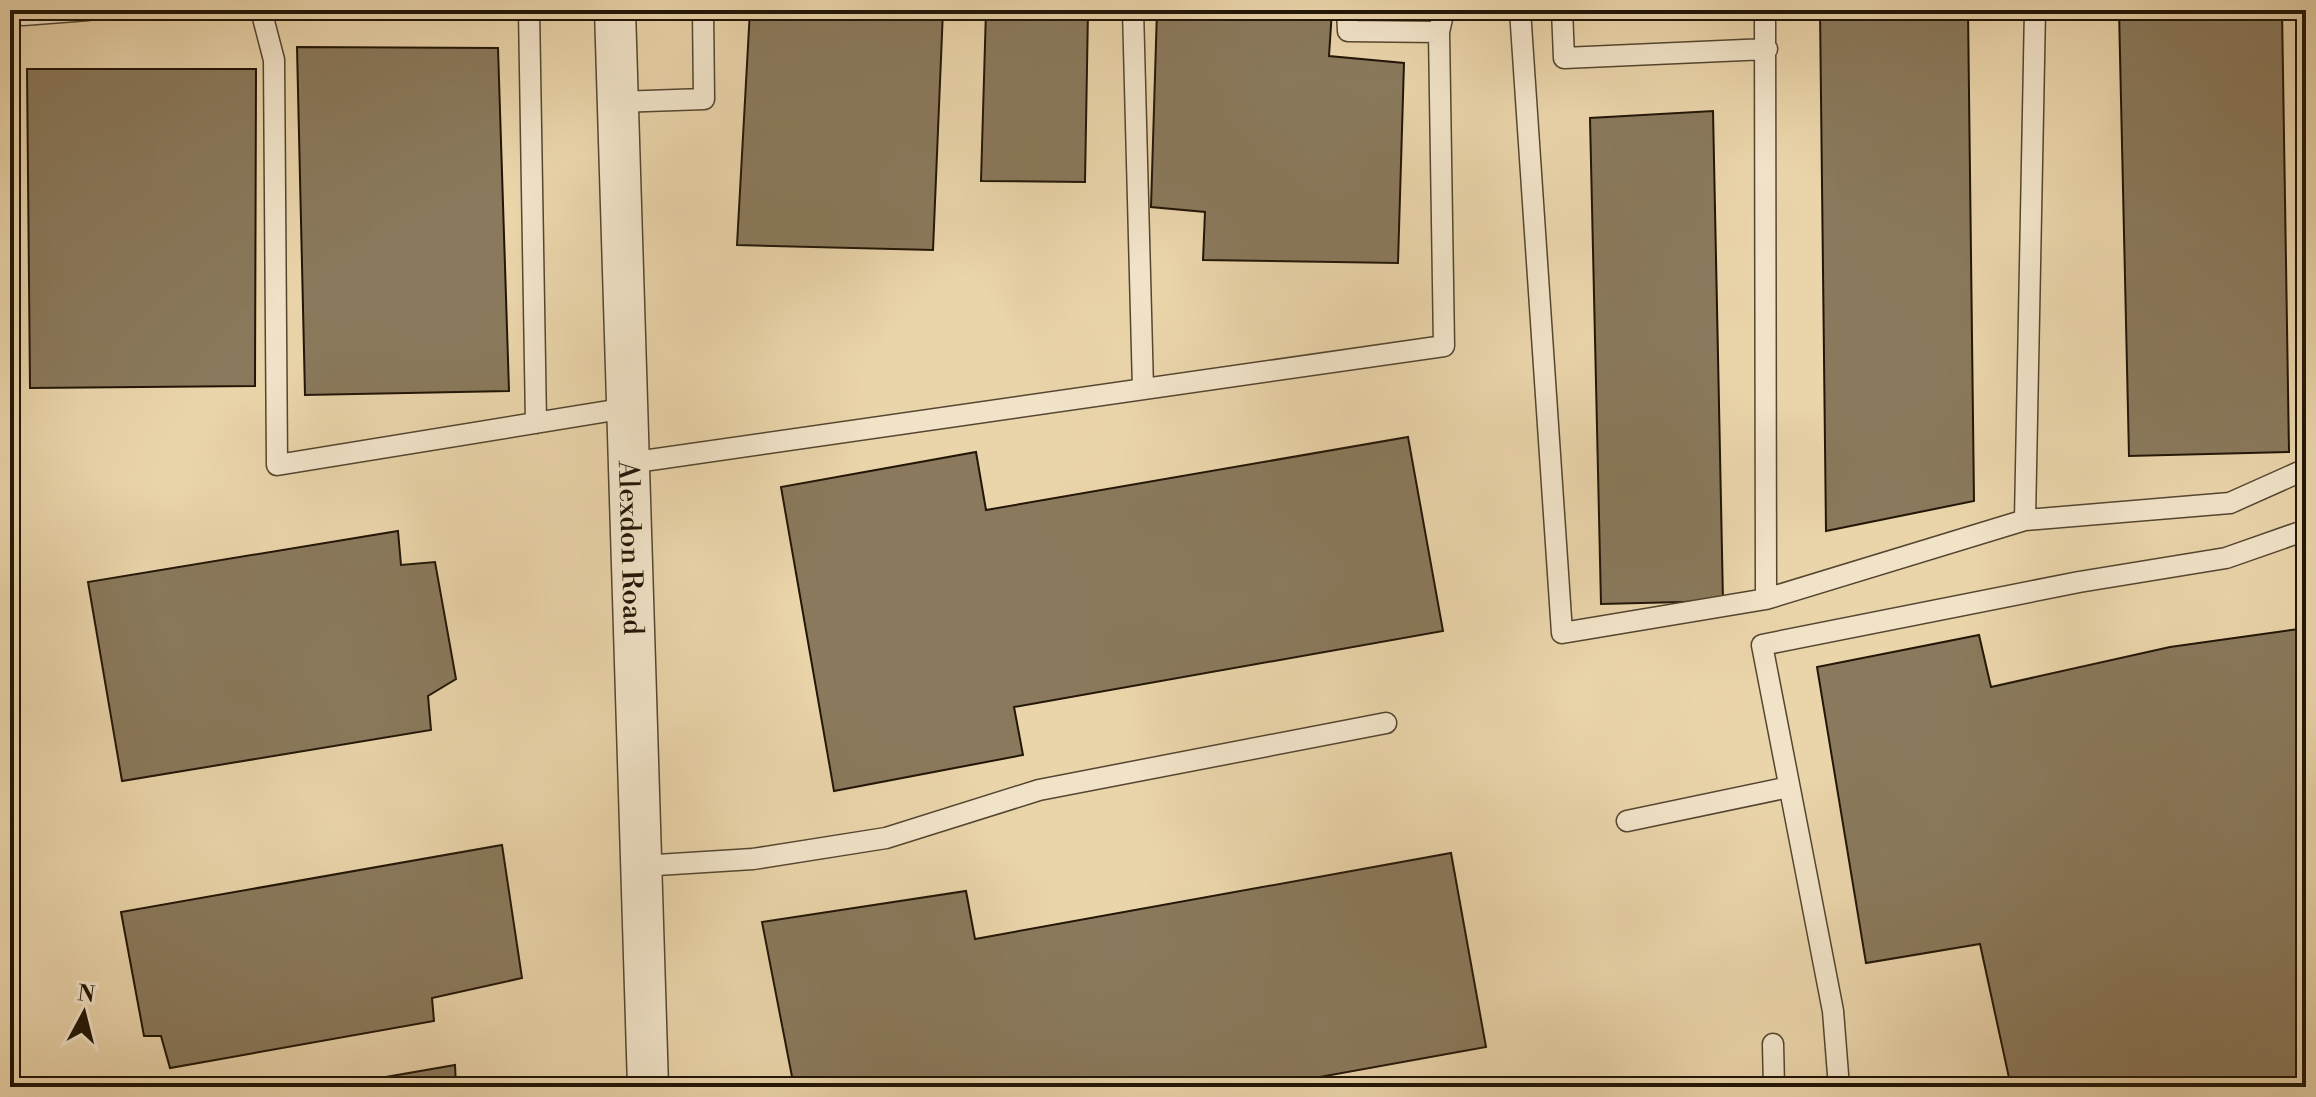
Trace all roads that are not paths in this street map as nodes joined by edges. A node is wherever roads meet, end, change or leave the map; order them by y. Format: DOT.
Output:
graph roads {
  1 [pos="88,10"];
  2 [pos="261,10"];
  3 [pos="529,10"];
  4 [pos="615,10"];
  5 [pos="703,10"];
  6 [pos="1133,10"];
  7 [pos="1347,10"];
  8 [pos="1444,10"];
  9 [pos="1520,10"];
  10 [pos="1562,10"];
  11 [pos="1765,10"];
  12 [pos="2035,10"];
  13 [pos="23,15"];
  14 [pos="1439,32"];
  15 [pos="1767,49"];
  16 [pos="618,102"];
  17 [pos="1143,389"];
  18 [pos="627,408"];
  19 [pos="536,423"];
  20 [pos="629,463"];
  21 [pos="2306,469"];
  22 [pos="2025,520"];
  23 [pos="2306,530"];
  24 [pos="1766,599"];
  25 [pos="1386,723"];
  26 [pos="1789,787"];
  27 [pos="1627,821"];
  28 [pos="641,866"];
  29 [pos="1773,1044"];
  30 [pos="648,1087"];
  31 [pos="1774,1087"];
  32 [pos="1839,1087"];
  1 -- 13 [label="lane"];
  2 -- 19 [label="lane"];
  3 -- 19 [label="lane"];
  4 -- 16 [label="street, Alexdon Road"];
  5 -- 16 [label="lane"];
  6 -- 17 [label="lane"];
  7 -- 14 [label="lane"];
  8 -- 14 [label="lane"];
  9 -- 24 [label="lane"];
  10 -- 15 [label="lane"];
  11 -- 15 [label="lane"];
  12 -- 22 [label="lane"];
  14 -- 17 [label="lane"];
  15 -- 24 [label="lane"];
  16 -- 18 [label="street, Alexdon Road"];
  17 -- 20 [label="lane"];
  18 -- 19 [label="lane"];
  18 -- 20 [label="street, Alexdon Road"];
  20 -- 28 [label="street, Alexdon Road"];
  21 -- 22 [label="lane"];
  22 -- 24 [label="lane"];
  23 -- 26 [label="lane"];
  25 -- 28 [label="lane"];
  26 -- 27 [label="lane"];
  26 -- 32 [label="lane"];
  28 -- 30 [label="street, Alexdon Road"];
  29 -- 31 [label="lane"];
}
